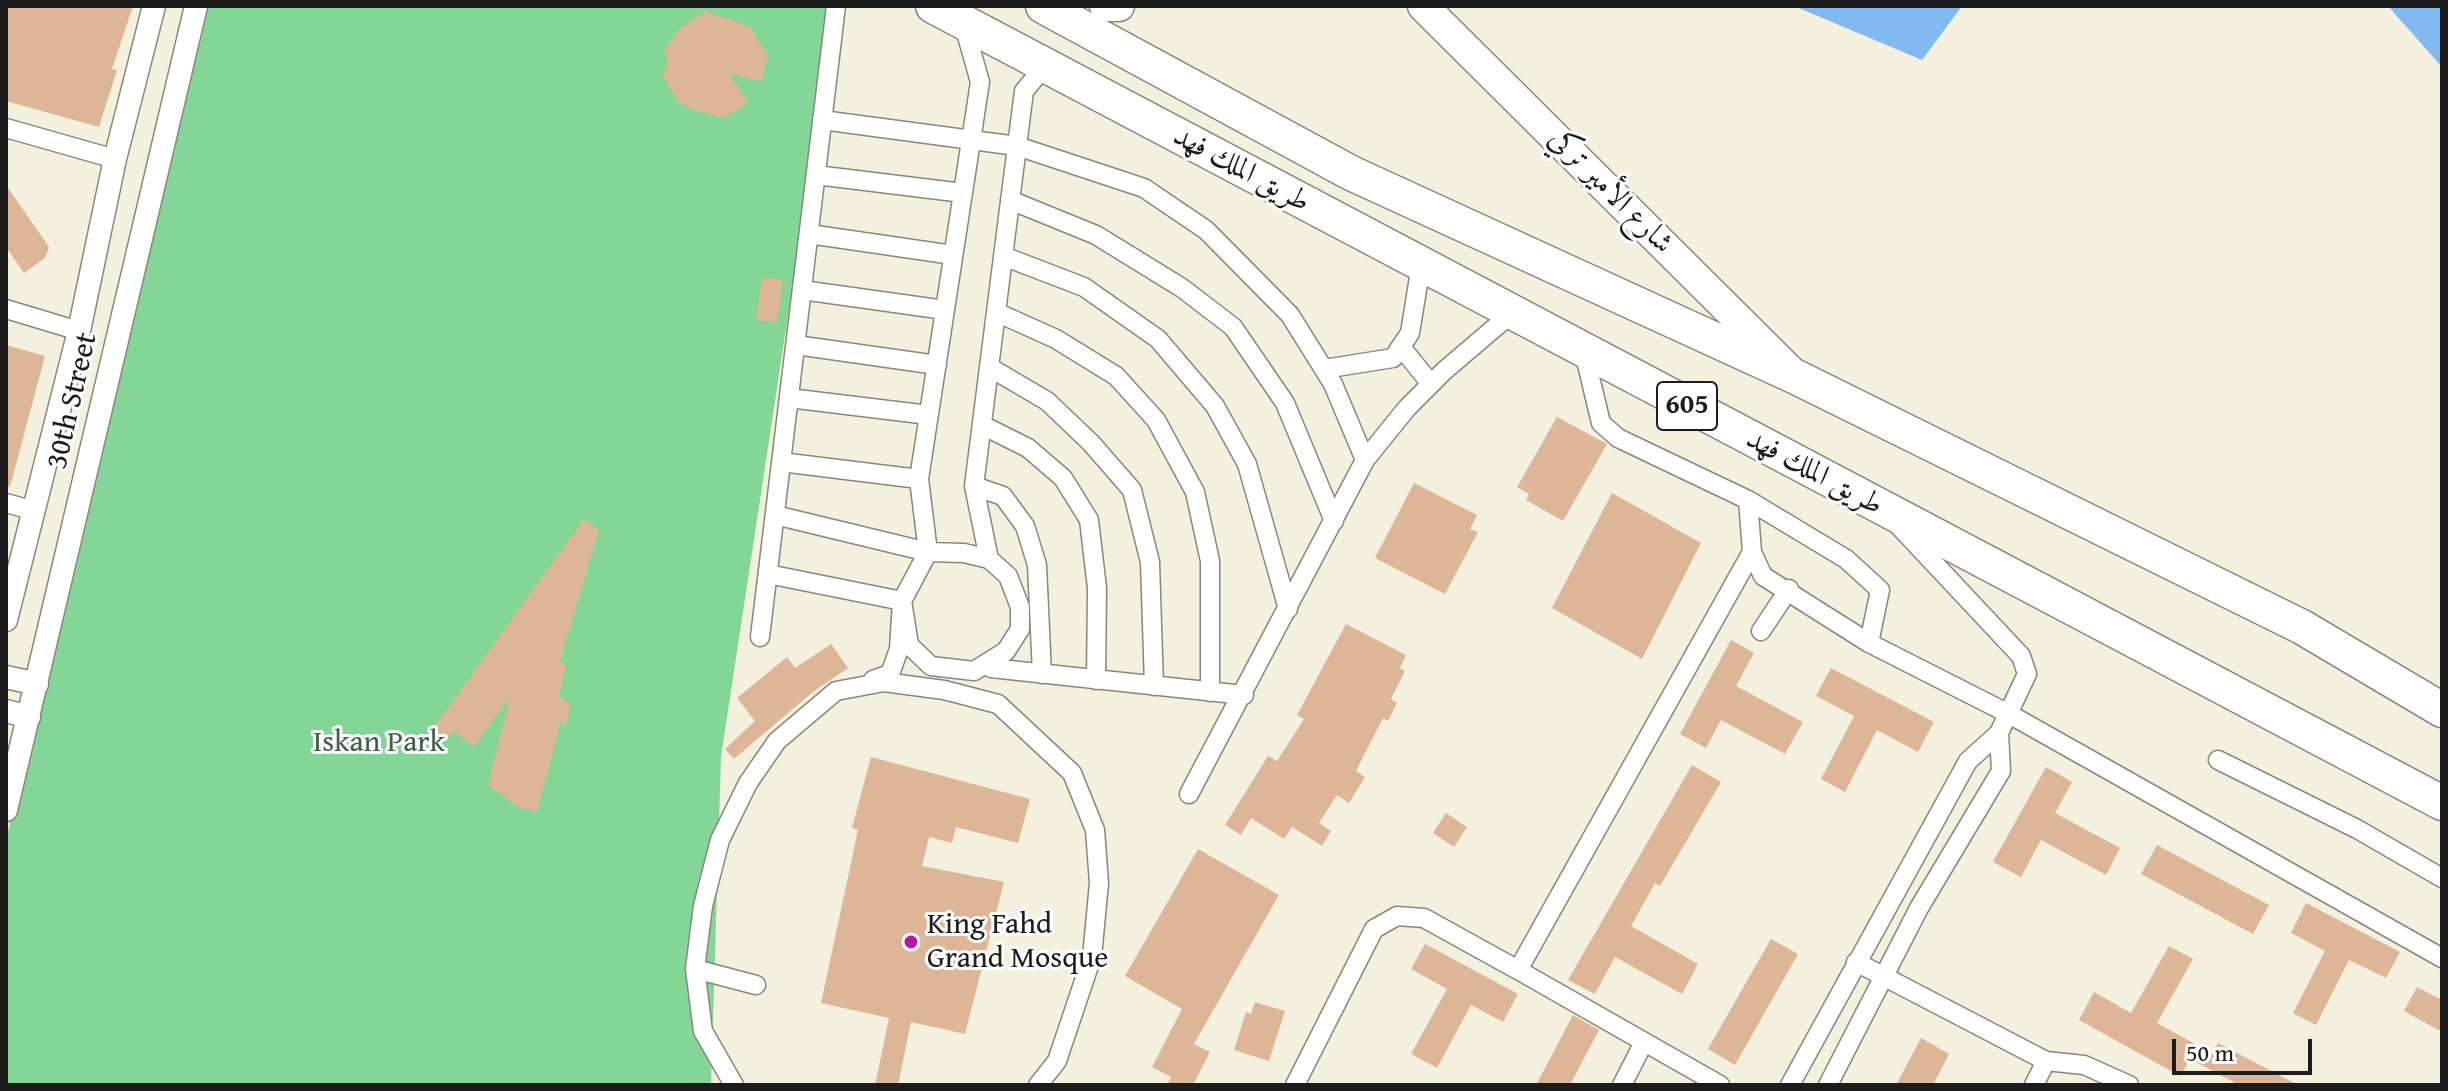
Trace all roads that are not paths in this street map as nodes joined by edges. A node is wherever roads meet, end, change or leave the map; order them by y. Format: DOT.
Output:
graph roads {
  1 [pos="154,6"];
  2 [pos="196,6"];
  3 [pos="836,6"];
  4 [pos="933,6"];
  5 [pos="1043,6"];
  6 [pos="1105,6"];
  7 [pos="1119,6"];
  8 [pos="1423,6"];
  9 [pos="963,22"];
  10 [pos="1045,66"];
  11 [pos="822,120"];
  12 [pos="1266,127"];
  13 [pos="6,128"];
  14 [pos="971,139"];
  15 [pos="1017,146"];
  16 [pos="115,159"];
  17 [pos="1351,173"];
  18 [pos="816,175"];
  19 [pos="1255,177"];
  20 [pos="963,193"];
  21 [pos="1010,200"];
  22 [pos="1341,222"];
  23 [pos="809,234"];
  24 [pos="953,255"];
  25 [pos="1003,256"];
  26 [pos="1421,265"];
  27 [pos="802,290"];
  28 [pos="6,309"];
  29 [pos="945,310"];
  30 [pos="996,312"];
  31 [pos="1512,313"];
  32 [pos="79,331"];
  33 [pos="796,345"];
  34 [pos="1401,347"];
  35 [pos="1584,352"];
  36 [pos="937,365"];
  37 [pos="989,367"];
  38 [pos="1324,369"];
  39 [pos="1796,377"];
  40 [pos="1431,384"];
  41 [pos="789,398"];
  42 [pos="929,415"];
  43 [pos="982,425"];
  44 [pos="1365,460"];
  45 [pos="781,462"];
  46 [pos="919,479"];
  47 [pos="974,486"];
  48 [pos="1748,500"];
  49 [pos="6,503"];
  50 [pos="1884,509"];
  51 [pos="35,511"];
  52 [pos="775,515"];
  53 [pos="1334,521"];
  54 [pos="928,552"];
  55 [pos="1752,552"];
  56 [pos="989,559"];
  57 [pos="768,574"];
  58 [pos="1789,589"];
  59 [pos="902,601"];
  60 [pos="1288,609"];
  61 [pos="6,620"];
  62 [pos="1761,631"];
  63 [pos="760,637"];
  64 [pos="1869,643"];
  65 [pos="1006,651"];
  66 [pos="991,668"];
  67 [pos="1042,674"];
  68 [pos="6,677"];
  69 [pos="1096,680"];
  70 [pos="37,684"];
  71 [pos="1154,686"];
  72 [pos="850,688"];
  73 [pos="1210,692"];
  74 [pos="1244,695"];
  75 [pos="998,704"];
  76 [pos="2442,710"];
  77 [pos="6,711"];
  78 [pos="2009,714"];
  79 [pos="29,717"];
  80 [pos="1999,733"];
  81 [pos="2218,760"];
  82 [pos="1189,794"];
  83 [pos="2442,803"];
  84 [pos="6,810"];
  85 [pos="2442,878"];
  86 [pos="2442,958"];
  87 [pos="1856,962"];
  88 [pos="695,969"];
  89 [pos="1518,970"];
  90 [pos="1884,978"];
  91 [pos="756,985"];
  92 [pos="1644,1042"];
  93 [pos="2046,1061"];
  94 [pos="734,1085"];
  95 [pos="1038,1085"];
  96 [pos="1295,1085"];
  97 [pos="1622,1085"];
  98 [pos="1720,1085"];
  99 [pos="1790,1085"];
  100 [pos="1828,1085"];
  101 [pos="2034,1085"];
  102 [pos="2129,1085"];
  1 -- 16 [label="street, 30th Street"];
  2 -- 70 [label="street, 30th Street"];
  3 -- 11 [label="street"];
  4 -- 9 [label="highway, طريق الملك فهد / 605"];
  5 -- 12 [label="highway, طريق الملك فهد / 605"];
  6 -- 7 [label="main road"];
  8 -- 39 [label="main road, شارع الأمير تركي"];
  9 -- 10 [label="highway, طريق الملك فهد / 605"];
  9 -- 14 [label="street"];
  10 -- 15 [label="street"];
  10 -- 19 [label="highway, طريق الملك فهد / 605"];
  11 -- 14 [label="street"];
  11 -- 18 [label="street"];
  12 -- 17 [label="highway, طريق الملك فهد / 605"];
  12 -- 19 [label="highway"];
  13 -- 16 [label="street"];
  14 -- 15 [label="street"];
  14 -- 20 [label="street"];
  15 -- 21 [label="street"];
  15 -- 38 [label="street"];
  16 -- 32 [label="street, 30th Street"];
  17 -- 22 [label="highway"];
  17 -- 39 [label="highway, طريق الملك فهد / 605"];
  18 -- 20 [label="street"];
  18 -- 23 [label="street"];
  19 -- 22 [label="highway, طريق الملك فهد / 605"];
  20 -- 24 [label="street"];
  21 -- 25 [label="street"];
  21 -- 53 [label="street"];
  22 -- 26 [label="highway, طريق الملك فهد / 605"];
  23 -- 24 [label="street"];
  23 -- 27 [label="street"];
  24 -- 29 [label="street"];
  25 -- 30 [label="street"];
  25 -- 60 [label="street"];
  26 -- 31 [label="highway, طريق الملك فهد / 605"];
  26 -- 34 [label="street"];
  27 -- 29 [label="street"];
  27 -- 33 [label="street"];
  28 -- 32 [label="street"];
  29 -- 36 [label="street"];
  30 -- 37 [label="street"];
  30 -- 73 [label="street"];
  31 -- 35 [label="highway, طريق الملك فهد / 605"];
  31 -- 40 [label="street"];
  32 -- 51 [label="street, 30th Street"];
  33 -- 36 [label="street"];
  33 -- 41 [label="street"];
  34 -- 38 [label="street"];
  34 -- 40 [label="street"];
  35 -- 48 [label="street"];
  35 -- 50 [label="highway, طريق الملك فهد / 605"];
  36 -- 42 [label="street"];
  37 -- 43 [label="street"];
  37 -- 71 [label="street"];
  38 -- 44 [label="street"];
  39 -- 76 [label="highway, طريق الملك فهد / 605"];
  40 -- 44 [label="street"];
  41 -- 42 [label="street"];
  41 -- 45 [label="street"];
  42 -- 46 [label="street"];
  43 -- 47 [label="street"];
  43 -- 69 [label="street"];
  44 -- 53 [label="street"];
  45 -- 46 [label="street"];
  45 -- 52 [label="street"];
  46 -- 54 [label="street"];
  47 -- 56 [label="street"];
  47 -- 67 [label="street"];
  48 -- 55 [label="street"];
  48 -- 64 [label="street"];
  49 -- 51 [label="street"];
  50 -- 78 [label="street"];
  50 -- 83 [label="highway, طريق الملك فهد / 605"];
  51 -- 61 [label="street, 30th Street"];
  52 -- 54 [label="street"];
  52 -- 57 [label="street"];
  53 -- 60 [label="street"];
  54 -- 56 [label="street"];
  54 -- 59 [label="street"];
  55 -- 58 [label="street"];
  55 -- 89 [label="street"];
  56 -- 65 [label="street"];
  57 -- 59 [label="street"];
  57 -- 63 [label="street"];
  58 -- 62 [label="street"];
  58 -- 64 [label="street"];
  59 -- 65 [label="street"];
  59 -- 72 [label="street"];
  60 -- 74 [label="street"];
  64 -- 78 [label="street"];
  65 -- 66 [label="street"];
  66 -- 67 [label="street"];
  66 -- 75 [label="street"];
  67 -- 69 [label="street"];
  68 -- 70 [label="street"];
  69 -- 71 [label="street"];
  70 -- 79 [label="street, 30th Street"];
  71 -- 73 [label="street"];
  72 -- 75 [label="street"];
  72 -- 88 [label="street"];
  73 -- 74 [label="street"];
  74 -- 82 [label="street"];
  75 -- 95 [label="street"];
  77 -- 79 [label="street"];
  78 -- 80 [label="street"];
  78 -- 86 [label="street"];
  79 -- 84 [label="street, 30th Street"];
  80 -- 87 [label="street"];
  80 -- 90 [label="street"];
  81 -- 85 [label="street"];
  87 -- 90 [label="street"];
  87 -- 99 [label="street"];
  88 -- 91 [label="street"];
  88 -- 94 [label="street"];
  89 -- 92 [label="street"];
  89 -- 96 [label="street"];
  90 -- 93 [label="street"];
  90 -- 100 [label="street"];
  92 -- 97 [label="street"];
  92 -- 98 [label="street"];
  93 -- 101 [label="street"];
  93 -- 102 [label="street"];
}
